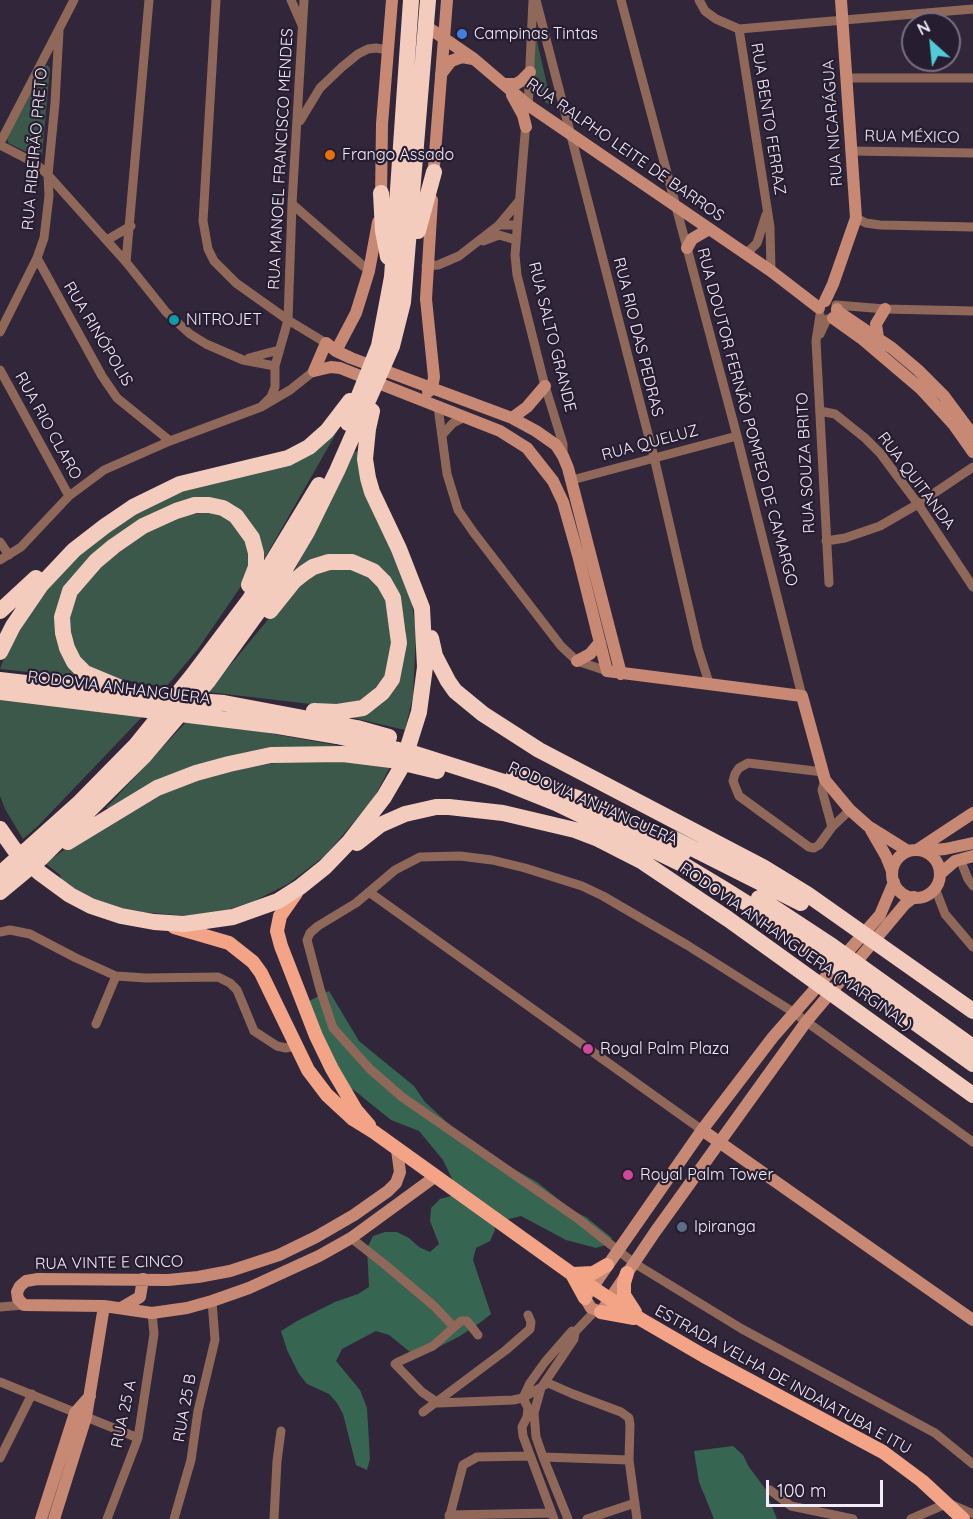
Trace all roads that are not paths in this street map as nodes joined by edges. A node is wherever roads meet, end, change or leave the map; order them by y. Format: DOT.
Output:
graph roads {
  1 [pos="74,0"];
  2 [pos="149,0"];
  3 [pos="216,0"];
  4 [pos="291,0"];
  5 [pos="304,0"];
  6 [pos="392,0"];
  7 [pos="411,0"];
  8 [pos="428,0"];
  9 [pos="447,0"];
  10 [pos="534,0"];
  11 [pos="621,0"];
  12 [pos="699,0"];
  13 [pos="841,0"];
  14 [pos="973,9"];
  15 [pos="842,19"];
  16 [pos="426,26"];
  17 [pos="303,27"];
  18 [pos="739,29"];
  19 [pos="59,31"];
  20 [pos="444,38"];
  21 [pos="388,50"];
  22 [pos="474,60"];
  23 [pos="530,72"];
  24 [pos="441,75"];
  25 [pos="847,78"];
  26 [pos="973,78"];
  27 [pos="504,84"];
  28 [pos="528,105"];
  29 [pos="298,126"];
  30 [pos="526,127"];
  31 [pos="569,132"];
  32 [pos="0,144"];
  33 [pos="851,151"];
  34 [pos="973,153"];
  35 [pos="434,172"];
  36 [pos="48,175"];
  37 [pos="381,193"];
  38 [pos="519,201"];
  39 [pos="292,204"];
  40 [pos="675,205"];
  41 [pos="767,212"];
  42 [pos="856,218"];
  43 [pos="499,225"];
  44 [pos="517,225"];
  45 [pos="130,226"];
  46 [pos="973,227"];
  47 [pos="709,229"];
  48 [pos="107,240"];
  49 [pos="516,240"];
  50 [pos="476,244"];
  51 [pos="687,248"];
  52 [pos="744,252"];
  53 [pos="37,258"];
  54 [pos="126,262"];
  55 [pos="426,266"];
  56 [pos="369,271"];
  57 [pos="771,271"];
  58 [pos="395,303"];
  59 [pos="828,309"];
  60 [pos="885,309"];
  61 [pos="973,311"];
  62 [pos="288,320"];
  63 [pos="299,327"];
  64 [pos="0,332"];
  65 [pos="285,332"];
  66 [pos="863,333"];
  67 [pos="878,338"];
  68 [pos="331,347"];
  69 [pos="279,350"];
  70 [pos="243,360"];
  71 [pos="340,368"];
  72 [pos="0,370"];
  73 [pos="275,370"];
  74 [pos="314,371"];
  75 [pos="296,386"];
  76 [pos="545,386"];
  77 [pos="369,388"];
  78 [pos="432,388"];
  79 [pos="416,397"];
  80 [pos="261,407"];
  81 [pos="438,407"];
  82 [pos="820,411"];
  83 [pos="465,417"];
  84 [pos="512,418"];
  85 [pos="442,435"];
  86 [pos="973,435"];
  87 [pos="737,436"];
  88 [pos="170,441"];
  89 [pos="973,452"];
  90 [pos="563,456"];
  91 [pos="654,457"];
  92 [pos="973,467"];
  93 [pos="543,468"];
  94 [pos="572,480"];
  95 [pos="180,484"];
  96 [pos="69,496"];
  97 [pos="918,504"];
  98 [pos="826,541"];
  99 [pos="0,542"];
  100 [pos="4,557"];
  101 [pos="829,583"];
  102 [pos="973,587"];
  103 [pos="422,608"];
  104 [pos="0,611"];
  105 [pos="600,642"];
  106 [pos="0,652"];
  107 [pos="204,660"];
  108 [pos="577,661"];
  109 [pos="607,671"];
  110 [pos="621,674"];
  111 [pos="208,681"];
  112 [pos="709,683"];
  113 [pos="3,686"];
  114 [pos="802,696"];
  115 [pos="159,698"];
  116 [pos="218,708"];
  117 [pos="396,750"];
  118 [pos="414,754"];
  119 [pos="824,776"];
  120 [pos="849,810"];
  121 [pos="0,813"];
  122 [pos="973,813"];
  123 [pos="626,820"];
  124 [pos="868,826"];
  125 [pos="832,827"];
  126 [pos="5,833"];
  127 [pos="973,843"];
  128 [pos="916,851"];
  129 [pos="973,856"];
  130 [pos="960,859"];
  131 [pos="325,867"];
  132 [pos="44,871"];
  133 [pos="0,874"];
  134 [pos="940,874"];
  135 [pos="893,876"];
  136 [pos="973,886"];
  137 [pos="300,888"];
  138 [pos="934,888"];
  139 [pos="0,892"];
  140 [pos="369,892"];
  141 [pos="914,897"];
  142 [pos="886,917"];
  143 [pos="154,922"];
  144 [pos="0,932"];
  145 [pos="973,946"];
  146 [pos="911,966"];
  147 [pos="116,976"];
  148 [pos="973,1011"];
  149 [pos="793,1012"];
  150 [pos="806,1022"];
  151 [pos="96,1024"];
  152 [pos="973,1047"];
  153 [pos="323,1050"];
  154 [pos="298,1051"];
  155 [pos="973,1064"];
  156 [pos="973,1095"];
  157 [pos="702,1130"];
  158 [pos="374,1132"];
  159 [pos="720,1142"];
  160 [pos="973,1142"];
  161 [pos="397,1150"];
  162 [pos="436,1176"];
  163 [pos="351,1238"];
  164 [pos="617,1251"];
  165 [pos="607,1266"];
  166 [pos="630,1268"];
  167 [pos="572,1274"];
  168 [pos="144,1279"];
  169 [pos="589,1292"];
  170 [pos="610,1298"];
  171 [pos="212,1301"];
  172 [pos="24,1305"];
  173 [pos="104,1306"];
  174 [pos="0,1307"];
  175 [pos="120,1308"];
  176 [pos="598,1311"];
  177 [pos="152,1312"];
  178 [pos="528,1315"];
  179 [pos="642,1320"];
  180 [pos="973,1320"];
  181 [pos="453,1326"];
  182 [pos="575,1332"];
  183 [pos="478,1335"];
  184 [pos="0,1382"];
  185 [pos="541,1388"];
  186 [pos="32,1395"];
  187 [pos="523,1398"];
  188 [pos="438,1403"];
  189 [pos="423,1412"];
  190 [pos="80,1415"];
  191 [pos="281,1431"];
  192 [pos="138,1437"];
  193 [pos="530,1456"];
  194 [pos="543,1457"];
  195 [pos="0,1458"];
  196 [pos="629,1460"];
  197 [pos="973,1464"];
  198 [pos="770,1490"];
  199 [pos="635,1503"];
  200 [pos="948,1503"];
  201 [pos="973,1514"];
  202 [pos="552,1516"];
  203 [pos="449,1517"];
  204 [pos="41,1519"];
  205 [pos="54,1519"];
  206 [pos="107,1519"];
  207 [pos="174,1519"];
  208 [pos="274,1519"];
  209 [pos="567,1519"];
  210 [pos="587,1519"];
  211 [pos="637,1519"];
  212 [pos="853,1519"];
  213 [pos="911,1519"];
  214 [pos="963,1519"];
  1 -- 19 [label="street"];
  2 -- 45 [label="street"];
  3 -- 62 [label="street"];
  4 -- 17 [label="street"];
  5 -- 17 [label="street, RUA MANOEL FRANCISCO MENDES"];
  6 -- 21 [label="street"];
  7 -- 58 [label="highway"];
  8 -- 16 [label="highway"];
  9 -- 20 [label="street"];
  10 -- 23 [label="street, RUA SALTO GRANDE"];
  10 -- 31 [label="street, RUA RIO DAS PEDRAS"];
  11 -- 40 [label="street, RUA DOUTOR FERNÃO POMPEO DE CAMARGO"];
  12 -- 18 [label="street"];
  13 -- 15 [label="street, RUA NICARÁGUA"];
  14 -- 15 [label="street"];
  15 -- 18 [label="street"];
  15 -- 25 [label="street, RUA NICARÁGUA"];
  16 -- 20 [label="street, RUA RALPHO LEITE DE BARROS"];
  16 -- 58 [label="highway"];
  17 -- 29 [label="street, RUA MANOEL FRANCISCO MENDES"];
  18 -- 41 [label="street, RUA BENTO FERRAZ"];
  19 -- 32 [label="street"];
  19 -- 36 [label="street, RUA RIBEIRÃO PRETO"];
  20 -- 22 [label="street, RUA RALPHO LEITE DE BARROS"];
  20 -- 24 [label="street"];
  21 -- 29 [label="street"];
  21 -- 37 [label="street"];
  22 -- 24 [label="street"];
  22 -- 27 [label="street, RUA RALPHO LEITE DE BARROS"];
  23 -- 27 [label="street"];
  23 -- 28 [label="street, RUA SALTO GRANDE"];
  24 -- 35 [label="street"];
  25 -- 26 [label="street"];
  25 -- 33 [label="street, RUA NICARÁGUA"];
  27 -- 28 [label="street, RUA RALPHO LEITE DE BARROS"];
  27 -- 30 [label="street"];
  28 -- 30 [label="street, RUA SALTO GRANDE"];
  28 -- 31 [label="street, RUA RALPHO LEITE DE BARROS"];
  29 -- 39 [label="street, RUA MANOEL FRANCISCO MENDES"];
  30 -- 38 [label="street, RUA SALTO GRANDE"];
  31 -- 40 [label="street, RUA RALPHO LEITE DE BARROS"];
  31 -- 91 [label="street, RUA RIO DAS PEDRAS"];
  32 -- 36 [label="street"];
  33 -- 34 [label="street, RUA MÉXICO"];
  33 -- 42 [label="street, RUA NICARÁGUA"];
  35 -- 55 [label="street"];
  35 -- 58 [label="highway"];
  36 -- 48 [label="street"];
  36 -- 53 [label="street, RUA RIBEIRÃO PRETO"];
  37 -- 56 [label="street"];
  37 -- 58 [label="highway"];
  38 -- 43 [label="street"];
  38 -- 44 [label="street, RUA SALTO GRANDE"];
  39 -- 56 [label="street"];
  39 -- 62 [label="street, RUA MANOEL FRANCISCO MENDES"];
  40 -- 47 [label="street, RUA RALPHO LEITE DE BARROS"];
  40 -- 51 [label="street, RUA DOUTOR FERNÃO POMPEO DE CAMARGO"];
  41 -- 52 [label="street, RUA BENTO FERRAZ"];
  41 -- 57 [label="street, RUA BENTO FERRAZ"];
  42 -- 46 [label="street"];
  42 -- 59 [label="street, RUA SOUZA BRITO"];
  43 -- 44 [label="street"];
  43 -- 50 [label="street"];
  44 -- 49 [label="street, RUA SALTO GRANDE"];
  45 -- 48 [label="street"];
  45 -- 54 [label="street"];
  47 -- 51 [label="street"];
  47 -- 52 [label="street, RUA RALPHO LEITE DE BARROS"];
  48 -- 54 [label="street"];
  49 -- 50 [label="street"];
  49 -- 76 [label="street, RUA SALTO GRANDE"];
  50 -- 55 [label="street"];
  51 -- 87 [label="street, RUA DOUTOR FERNÃO POMPEO DE CAMARGO"];
  52 -- 57 [label="street, RUA RALPHO LEITE DE BARROS"];
  53 -- 64 [label="street, RUA RIBEIRÃO PRETO"];
  53 -- 88 [label="street, RUA RINÓPOLIS"];
  54 -- 70 [label="street"];
  55 -- 78 [label="street"];
  56 -- 68 [label="street"];
  57 -- 59 [label="street, RUA RALPHO LEITE DE BARROS"];
  58 -- 77 [label="highway"];
  59 -- 60 [label="street"];
  59 -- 66 [label="street, RUA RALPHO LEITE DE BARROS"];
  59 -- 82 [label="street, RUA SOUZA BRITO"];
  60 -- 61 [label="street"];
  60 -- 67 [label="street"];
  62 -- 63 [label="street"];
  62 -- 65 [label="street, RUA MANOEL FRANCISCO MENDES"];
  63 -- 65 [label="street"];
  63 -- 68 [label="street"];
  65 -- 69 [label="street, RUA MANOEL FRANCISCO MENDES"];
  66 -- 67 [label="street"];
  66 -- 89 [label="street"];
  67 -- 86 [label="street"];
  68 -- 71 [label="street"];
  68 -- 74 [label="street"];
  68 -- 78 [label="street"];
  69 -- 70 [label="street"];
  69 -- 73 [label="street, RUA MANOEL FRANCISCO MENDES"];
  70 -- 73 [label="street"];
  71 -- 74 [label="street"];
  71 -- 79 [label="street"];
  72 -- 96 [label="street, RUA RIO CLARO"];
  73 -- 75 [label="street"];
  73 -- 80 [label="street"];
  74 -- 75 [label="street"];
  75 -- 80 [label="street"];
  76 -- 84 [label="street"];
  76 -- 90 [label="street, RUA SALTO GRANDE"];
  77 -- 95 [label="highway"];
  77 -- 103 [label="highway"];
  77 -- 107 [label="highway"];
  77 -- 111 [label="highway"];
  78 -- 79 [label="street"];
  78 -- 84 [label="street"];
  79 -- 81 [label="street"];
  80 -- 88 [label="street"];
  81 -- 83 [label="street"];
  81 -- 85 [label="street"];
  82 -- 97 [label="street, RUA QUITANDA"];
  82 -- 98 [label="street, RUA SOUZA BRITO"];
  83 -- 85 [label="street"];
  83 -- 93 [label="street"];
  84 -- 90 [label="street"];
  85 -- 108 [label="street"];
  87 -- 91 [label="street, RUA QUELUZ"];
  87 -- 114 [label="street, RUA DOUTOR FERNÃO POMPEO DE CAMARGO"];
  88 -- 96 [label="street"];
  90 -- 93 [label="street"];
  90 -- 94 [label="street, RUA SALTO GRANDE"];
  91 -- 94 [label="street, RUA QUELUZ"];
  91 -- 112 [label="street, RUA RIO DAS PEDRAS"];
  92 -- 97 [label="street"];
  93 -- 105 [label="street"];
  94 -- 110 [label="street, RUA SALTO GRANDE"];
  95 -- 104 [label="highway"];
  95 -- 106 [label="highway"];
  96 -- 100 [label="street"];
  97 -- 98 [label="street"];
  97 -- 102 [label="street, RUA QUITANDA"];
  98 -- 101 [label="street, RUA SOUZA BRITO"];
  99 -- 100 [label="street"];
  103 -- 131 [label="highway"];
  103 -- 146 [label="highway"];
  105 -- 108 [label="street"];
  105 -- 109 [label="street"];
  107 -- 115 [label="highway"];
  107 -- 133 [label="highway"];
  108 -- 109 [label="street"];
  109 -- 110 [label="street"];
  110 -- 112 [label="street"];
  111 -- 116 [label="highway"];
  111 -- 132 [label="highway"];
  112 -- 114 [label="street"];
  113 -- 115 [label="highway, RODOVIA ANHANGUERA"];
  113 -- 116 [label="highway, RODOVIA ANHANGUERA"];
  114 -- 119 [label="street, RUA DOUTOR FERNÃO POMPEO DE CAMARGO"];
  115 -- 116 [label="highway, RODOVIA ANHANGUERA"];
  116 -- 117 [label="highway, RODOVIA ANHANGUERA"];
  117 -- 118 [label="highway"];
  117 -- 132 [label="highway"];
  118 -- 123 [label="highway, RODOVIA ANHANGUERA"];
  118 -- 155 [label="highway, RODOVIA ANHANGUERA"];
  119 -- 120 [label="street, RUA DOUTOR FERNÃO POMPEO DE CAMARGO"];
  119 -- 125 [label="street"];
  119 -- 125 [label="street"];
  120 -- 124 [label="street, RUA DOUTOR FERNÃO POMPEO DE CAMARGO"];
  120 -- 125 [label="street"];
  121 -- 126 [label="highway"];
  122 -- 128 [label="street"];
  123 -- 146 [label="highway"];
  123 -- 152 [label="highway, RODOVIA ANHANGUERA"];
  124 -- 128 [label="street, RUA DOUTOR FERNÃO POMPEO DE CAMARGO"];
  124 -- 135 [label="street, RUA DOUTOR FERNÃO POMPEO DE CAMARGO"];
  126 -- 132 [label="highway"];
  127 -- 128 [label="street"];
  128 -- 134 [label="street"];
  128 -- 135 [label="street"];
  129 -- 130 [label="street"];
  130 -- 134 [label="street"];
  130 -- 136 [label="street"];
  131 -- 137 [label="highway"];
  131 -- 156 [label="highway, RODOVIA ANHANGUERA (MARGINAL)"];
  132 -- 139 [label="highway"];
  132 -- 143 [label="highway"];
  134 -- 138 [label="street"];
  135 -- 141 [label="street"];
  135 -- 142 [label="street"];
  137 -- 143 [label="highway"];
  137 -- 153 [label="main road"];
  138 -- 141 [label="street"];
  138 -- 145 [label="street"];
  140 -- 149 [label="street"];
  140 -- 157 [label="street"];
  140 -- 164 [label="street"];
  141 -- 142 [label="street"];
  142 -- 149 [label="street"];
  142 -- 150 [label="street"];
  143 -- 154 [label="main road"];
  144 -- 147 [label="street"];
  146 -- 148 [label="highway"];
  147 -- 151 [label="street"];
  147 -- 154 [label="street"];
  149 -- 150 [label="street"];
  149 -- 157 [label="street"];
  150 -- 159 [label="street"];
  150 -- 160 [label="street"];
  153 -- 154 [label="main road"];
  153 -- 158 [label="main road"];
  154 -- 158 [label="main road"];
  157 -- 159 [label="street"];
  157 -- 164 [label="street"];
  158 -- 161 [label="main road"];
  159 -- 166 [label="street"];
  159 -- 180 [label="street"];
  161 -- 162 [label="main road"];
  161 -- 168 [label="street, RUA VINTE E CINCO"];
  162 -- 163 [label="street"];
  162 -- 167 [label="main road"];
  163 -- 171 [label="street"];
  163 -- 181 [label="street"];
  164 -- 165 [label="street"];
  164 -- 166 [label="street"];
  165 -- 167 [label="main road"];
  165 -- 169 [label="street"];
  166 -- 170 [label="street"];
  166 -- 179 [label="main road"];
  166 -- 197 [label="street"];
  167 -- 169 [label="main road"];
  168 -- 172 [label="street, RUA VINTE E CINCO"];
  168 -- 175 [label="street"];
  169 -- 170 [label="main road, ESTRADA VELHA DE INDAIATUBA E ITU"];
  169 -- 176 [label="street"];
  170 -- 176 [label="street"];
  170 -- 179 [label="main road, ESTRADA VELHA DE INDAIATUBA E ITU"];
  171 -- 177 [label="street"];
  171 -- 207 [label="street, RUA 25 B"];
  172 -- 173 [label="street"];
  172 -- 174 [label="street"];
  173 -- 175 [label="street"];
  173 -- 190 [label="street"];
  175 -- 177 [label="street"];
  176 -- 179 [label="main road"];
  176 -- 182 [label="street"];
  177 -- 192 [label="street, RUA 25 A"];
  178 -- 188 [label="street"];
  179 -- 200 [label="main road, ESTRADA VELHA DE INDAIATUBA E ITU"];
  181 -- 183 [label="street"];
  181 -- 188 [label="street"];
  182 -- 185 [label="street"];
  182 -- 187 [label="street"];
  184 -- 186 [label="street"];
  185 -- 187 [label="street"];
  185 -- 194 [label="street"];
  185 -- 196 [label="street"];
  186 -- 190 [label="street"];
  186 -- 195 [label="street"];
  187 -- 188 [label="street"];
  187 -- 193 [label="street"];
  188 -- 189 [label="street"];
  190 -- 192 [label="street"];
  190 -- 204 [label="street"];
  190 -- 205 [label="street"];
  191 -- 208 [label="street"];
  192 -- 206 [label="street, RUA 25 A"];
  193 -- 202 [label="street"];
  193 -- 203 [label="street"];
  194 -- 196 [label="street"];
  194 -- 209 [label="street"];
  196 -- 199 [label="street"];
  198 -- 212 [label="street"];
  199 -- 210 [label="street"];
  199 -- 211 [label="street"];
  200 -- 201 [label="street"];
  200 -- 213 [label="street"];
  200 -- 214 [label="main road, ESTRADA VELHA DE INDAIATUBA E ITU"];
  202 -- 203 [label="street"];
}
